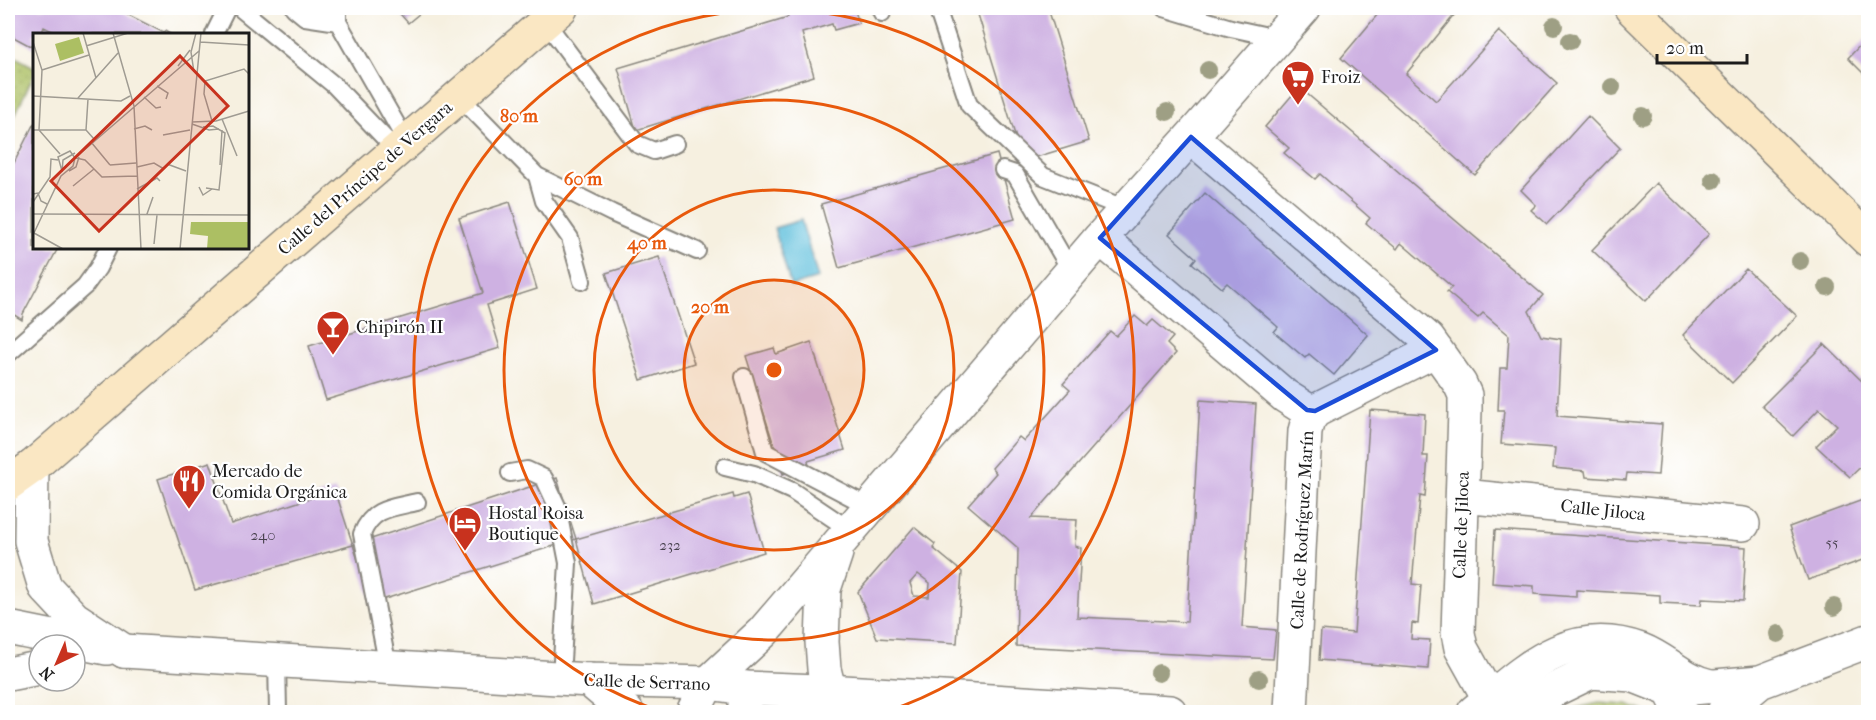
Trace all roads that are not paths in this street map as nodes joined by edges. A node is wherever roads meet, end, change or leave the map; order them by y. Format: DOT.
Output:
graph roads {
  1 [pos="227,8"];
  2 [pos="240,8"];
  3 [pos="294,8"];
  4 [pos="937,8"];
  5 [pos="1164,8"];
  6 [pos="1304,8"];
  7 [pos="1630,8"];
  8 [pos="553,14"];
  9 [pos="338,15"];
  10 [pos="214,33"];
  11 [pos="1277,39"];
  12 [pos="459,96"];
  13 [pos="1191,137"];
  14 [pos="675,144"];
  15 [pos="401,146"];
  16 [pos="1003,170"];
  17 [pos="537,176"];
  18 [pos="1126,209"];
  19 [pos="1100,238"];
  20 [pos="1869,240"];
  21 [pos="108,249"];
  22 [pos="697,251"];
  23 [pos="1071,271"];
  24 [pos="582,281"];
  25 [pos="1436,350"];
  26 [pos="8,354"];
  27 [pos="744,377"];
  28 [pos="1315,411"];
  29 [pos="725,466"];
  30 [pos="510,473"];
  31 [pos="20,476"];
  32 [pos="1463,497"];
  33 [pos="417,502"];
  34 [pos="8,504"];
  35 [pos="1743,524"];
  36 [pos="853,527"];
  37 [pos="8,628"];
  38 [pos="1869,641"];
  39 [pos="124,651"];
  40 [pos="87,659"];
  41 [pos="277,660"];
  42 [pos="388,666"];
  43 [pos="27,670"];
  44 [pos="8,674"];
  45 [pos="575,679"];
  46 [pos="708,683"];
  47 [pos="834,692"];
  48 [pos="1717,699"];
  49 [pos="745,700"];
  50 [pos="1675,701"];
  51 [pos="1492,708"];
  52 [pos="278,712"];
  53 [pos="627,712"];
  54 [pos="693,712"];
  55 [pos="1170,712"];
  56 [pos="1291,712"];
  57 [pos="1525,712"];
  1 -- 10 [label="lane"];
  2 -- 15 [label="lane"];
  3 -- 9 [label="lane"];
  4 -- 18 [label="lane"];
  5 -- 11 [label="lane"];
  6 -- 11 [label="street"];
  7 -- 20 [label="main road"];
  8 -- 12 [label="main road, Calle del Príncipe de Vergara"];
  8 -- 14 [label="lane"];
  9 -- 15 [label="lane"];
  11 -- 13 [label="street"];
  12 -- 15 [label="main road, Calle del Príncipe de Vergara"];
  12 -- 17 [label="lane"];
  13 -- 18 [label="street"];
  13 -- 25 [label="street, Calle de Jiloca"];
  15 -- 31 [label="main road, Calle del Príncipe de Vergara"];
  16 -- 23 [label="lane"];
  17 -- 22 [label="lane"];
  17 -- 24 [label="lane"];
  18 -- 19 [label="street"];
  19 -- 23 [label="street"];
  19 -- 28 [label="street, Calle de Rodríguez Marín"];
  21 -- 26 [label="lane"];
  23 -- 36 [label="street"];
  25 -- 28 [label="street"];
  25 -- 32 [label="street, Calle de Jiloca"];
  27 -- 36 [label="lane"];
  28 -- 56 [label="street, Calle de Rodríguez Marín"];
  29 -- 36 [label="lane"];
  30 -- 45 [label="lane"];
  31 -- 34 [label="main road, Calle del Príncipe de Vergara"];
  31 -- 39 [label="street"];
  32 -- 35 [label="street, Calle Jiloca"];
  32 -- 51 [label="street, Calle de Jiloca"];
  33 -- 42 [label="lane"];
  36 -- 46 [label="street"];
  36 -- 47 [label="street"];
  37 -- 39 [label="street"];
  38 -- 48 [label="street"];
  39 -- 40 [label="street"];
  39 -- 41 [label="street, Calle de Serrano"];
  41 -- 42 [label="street, Calle de Serrano"];
  41 -- 52 [label="lane"];
  42 -- 45 [label="street, Calle de Serrano"];
  43 -- 44 [label="street"];
  45 -- 46 [label="street, Calle de Serrano"];
  45 -- 53 [label="street"];
  46 -- 49 [label="street, Calle de Serrano"];
  46 -- 54 [label="street"];
  47 -- 49 [label="street, Calle de Serrano"];
  47 -- 55 [label="street, Calle de Serrano"];
  48 -- 50 [label="street"];
  48 -- 51 [label="street"];
  50 -- 57 [label="street"];
}
